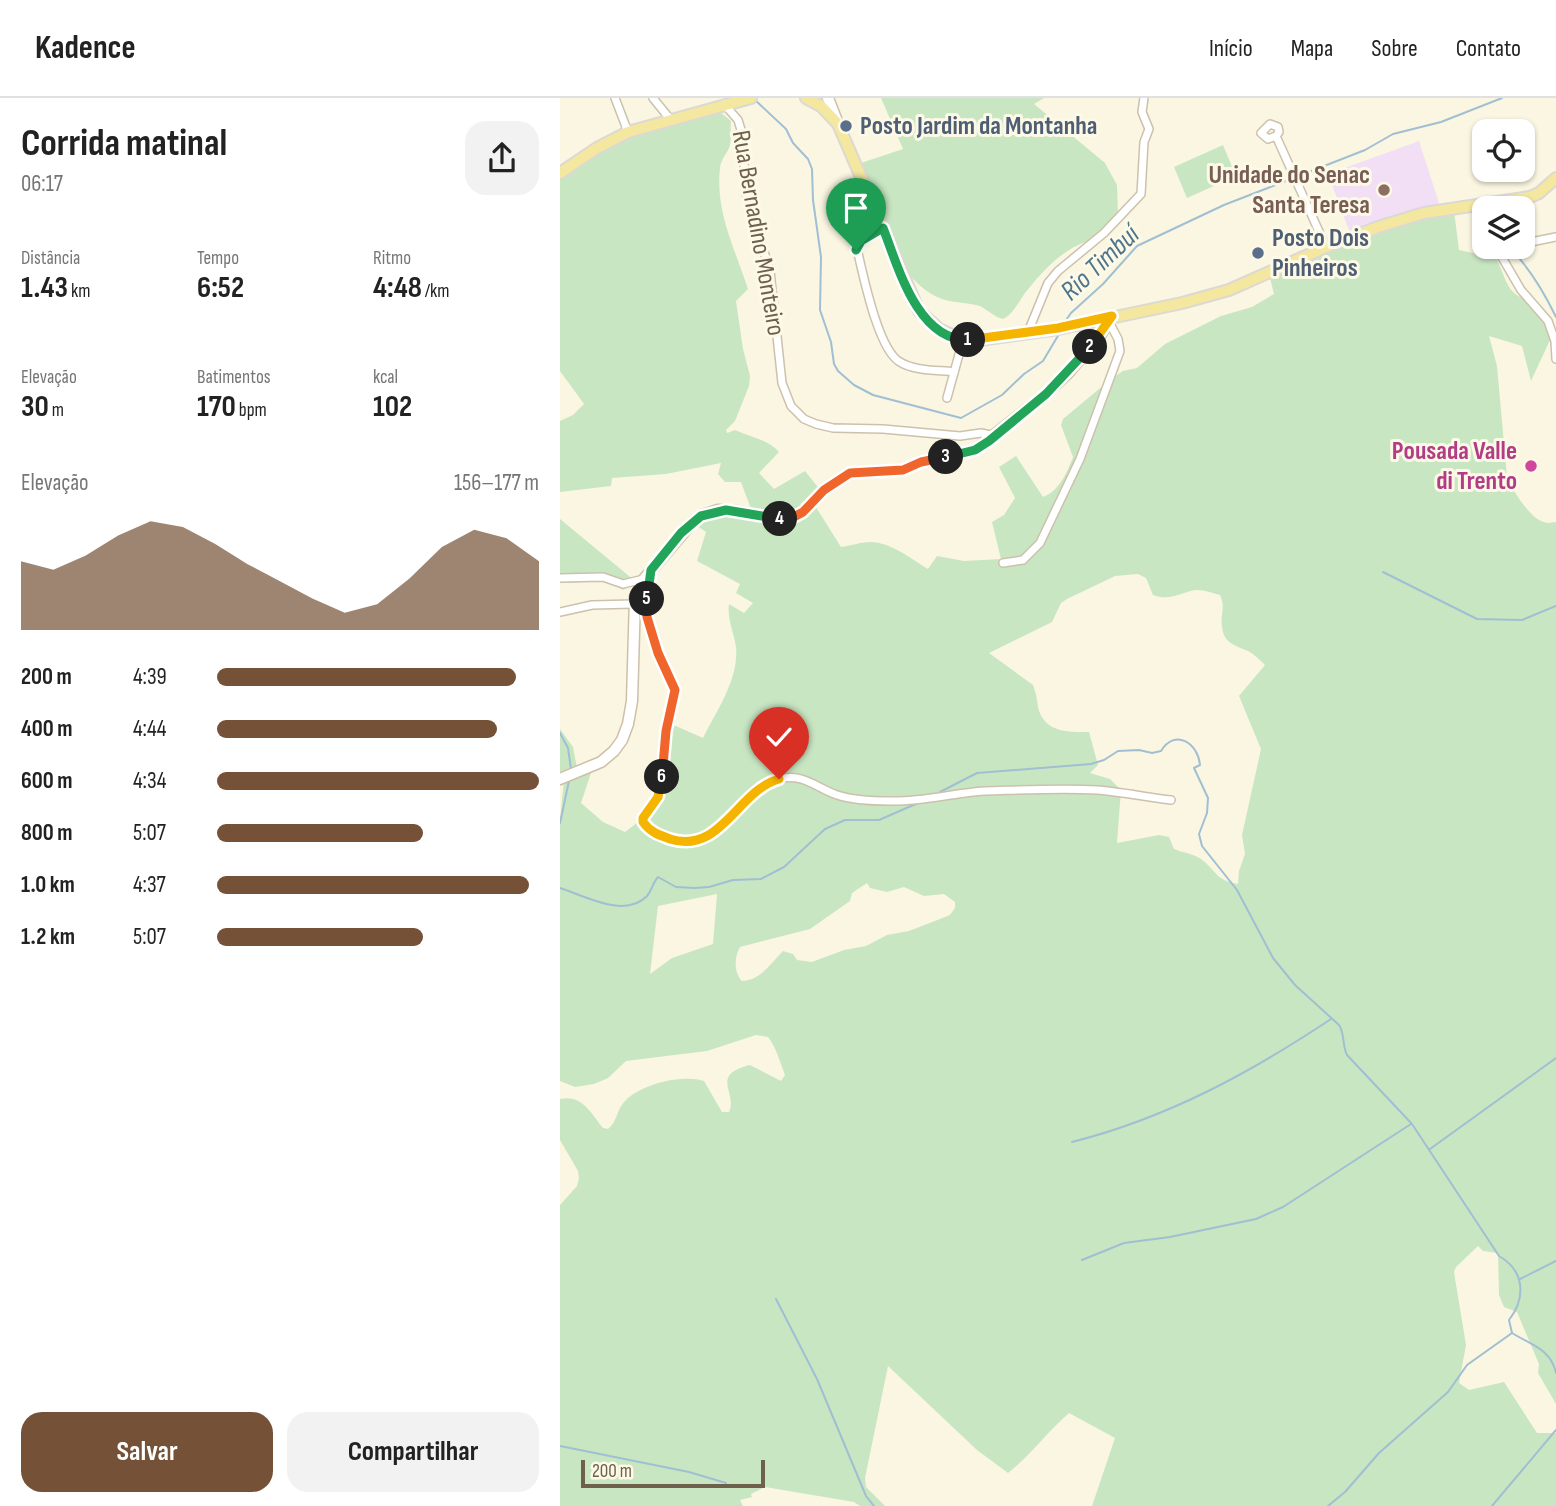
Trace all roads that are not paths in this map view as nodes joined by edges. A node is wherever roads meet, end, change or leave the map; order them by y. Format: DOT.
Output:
graph roads {
  1 [pos="615,98"];
  2 [pos="653,98"];
  3 [pos="806,98"];
  4 [pos="828,98"];
  5 [pos="1144,98"];
  6 [pos="748,99"];
  7 [pos="724,104"];
  8 [pos="670,119"];
  9 [pos="838,124"];
  10 [pos="628,132"];
  11 [pos="1276,136"];
  12 [pos="560,173"];
  13 [pos="1556,178"];
  14 [pos="1532,196"];
  15 [pos="1472,205"];
  16 [pos="883,228"];
  17 [pos="1556,237"];
  18 [pos="1535,241"];
  19 [pos="1326,247"];
  20 [pos="1503,259"];
  21 [pos="1110,319"];
  22 [pos="1028,332"];
  23 [pos="963,340"];
  24 [pos="1556,359"];
  25 [pos="954,372"];
  26 [pos="947,398"];
  27 [pos="996,436"];
  28 [pos="1003,564"];
  29 [pos="651,570"];
  30 [pos="560,578"];
  31 [pos="644,579"];
  32 [pos="634,604"];
  33 [pos="560,612"];
  34 [pos="560,779"];
  35 [pos="1171,800"];
  1 -- 10 [label="street"];
  2 -- 8 [label="street"];
  3 -- 9 [label="main road"];
  4 -- 9 [label="street"];
  5 -- 22 [label="street"];
  6 -- 7 [label="main road"];
  7 -- 8 [label="main road"];
  7 -- 27 [label="street, Rua Bernadino Monteiro"];
  8 -- 10 [label="main road"];
  9 -- 16 [label="main road"];
  10 -- 12 [label="main road"];
  11 -- 19 [label="street"];
  13 -- 14 [label="main road"];
  15 -- 19 [label="main road"];
  16 -- 23 [label="main road"];
  16 -- 25 [label="street"];
  17 -- 18 [label="street"];
  19 -- 21 [label="main road"];
  20 -- 24 [label="street"];
  21 -- 22 [label="main road"];
  21 -- 27 [label="street"];
  21 -- 28 [label="street"];
  22 -- 23 [label="main road"];
  23 -- 25 [label="street"];
  25 -- 26 [label="street"];
  27 -- 29 [label="street"];
  29 -- 31 [label="street"];
  29 -- 35 [label="street"];
  30 -- 31 [label="street"];
  31 -- 32 [label="street"];
  32 -- 33 [label="street"];
  32 -- 34 [label="street"];
}
